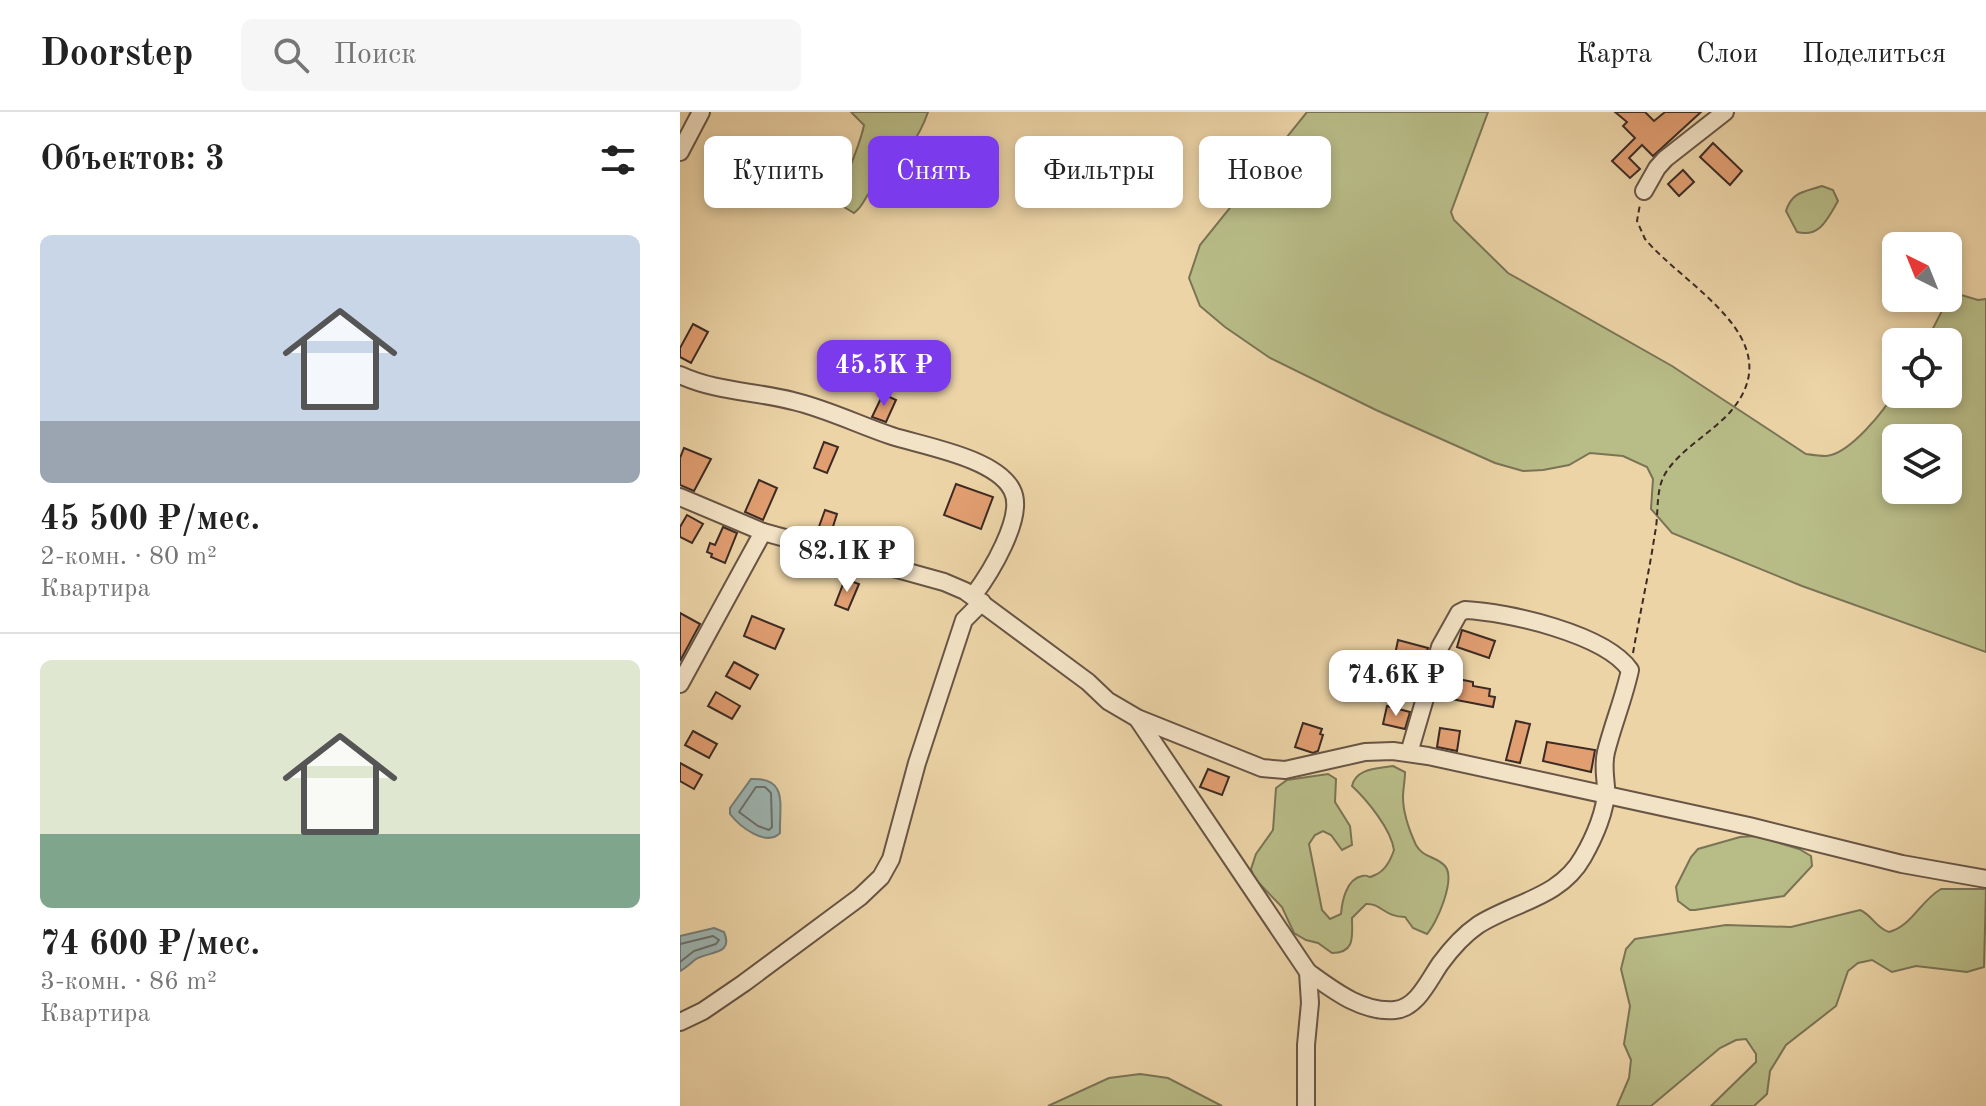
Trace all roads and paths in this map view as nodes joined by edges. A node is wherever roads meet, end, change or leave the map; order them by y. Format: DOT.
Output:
graph roads {
  1 [pos="701,112"];
  2 [pos="1725,112"];
  3 [pos="680,152"];
  4 [pos="1644,191"];
  5 [pos="680,375"];
  6 [pos="680,497"];
  7 [pos="763,532"];
  8 [pos="978,599"];
  9 [pos="1630,670"];
  10 [pos="680,684"];
  11 [pos="1137,718"];
  12 [pos="1409,753"];
  13 [pos="1605,795"];
  14 [pos="1986,879"];
  15 [pos="1308,972"];
  16 [pos="680,1022"];
  17 [pos="1306,1106"];
  1 -- 3 [label="street"];
  2 -- 4 [label="street"];
  4 -- 9 [label="path"];
  5 -- 8 [label="street"];
  6 -- 7 [label="street"];
  7 -- 8 [label="street"];
  7 -- 10 [label="street"];
  8 -- 11 [label="street"];
  8 -- 16 [label="street"];
  9 -- 12 [label="street"];
  9 -- 13 [label="street"];
  11 -- 12 [label="street"];
  11 -- 15 [label="street"];
  12 -- 13 [label="street"];
  13 -- 14 [label="street"];
  13 -- 15 [label="street"];
  15 -- 17 [label="street"];
}
